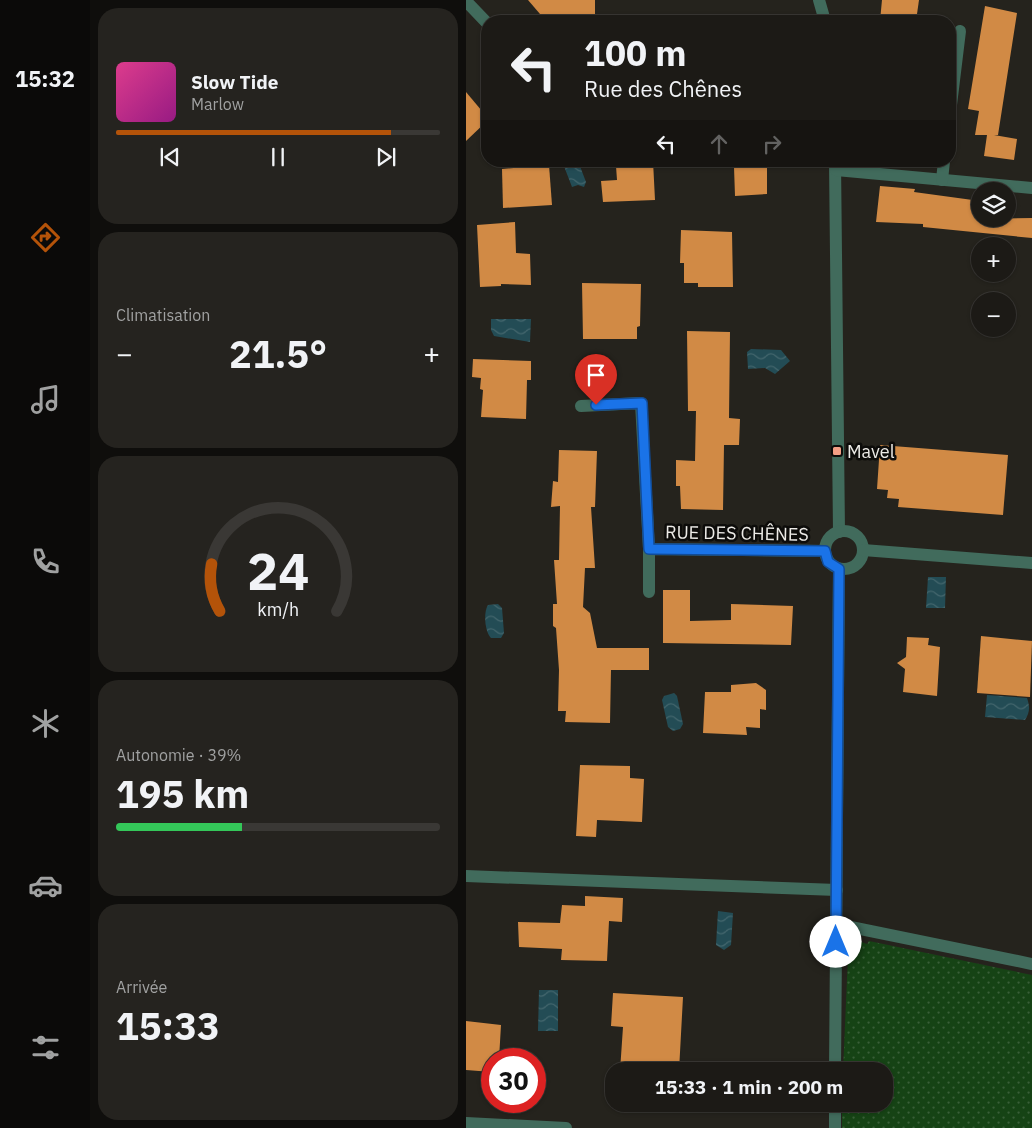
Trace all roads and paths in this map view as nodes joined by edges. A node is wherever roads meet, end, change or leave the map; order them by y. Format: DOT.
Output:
graph roads {
  1 [pos="820,0"];
  2 [pos="466,1"];
  3 [pos="824,15"];
  4 [pos="481,17"];
  5 [pos="960,31"];
  6 [pos="956,64"];
  7 [pos="836,167"];
  8 [pos="844,167"];
  9 [pos="943,167"];
  10 [pos="942,180"];
  11 [pos="1032,188"];
  12 [pos="581,406"];
  13 [pos="839,532"];
  14 [pos="649,549"];
  15 [pos="863,550"];
  16 [pos="825,551"];
  17 [pos="1032,563"];
  18 [pos="839,569"];
  19 [pos="649,592"];
  20 [pos="466,876"];
  21 [pos="837,890"];
  22 [pos="836,924"];
  23 [pos="1032,964"];
  24 [pos="835,1062"];
  25 [pos="835,1112"];
  26 [pos="466,1123"];
  27 [pos="566,1128"];
  28 [pos="835,1128"];
  1 -- 3 [label="street"];
  2 -- 4 [label="street"];
  5 -- 6 [label="street"];
  7 -- 13 [label="street"];
  8 -- 10 [label="street"];
  9 -- 10 [label="street"];
  10 -- 11 [label="street"];
  12 -- 14 [label="street, RUE DES CHÊNES"];
  13 -- 15 [label="street"];
  13 -- 16 [label="street"];
  14 -- 16 [label="street, RUE DES CHÊNES"];
  14 -- 19 [label="street, RUE DES CHÊNES"];
  15 -- 17 [label="street"];
  15 -- 18 [label="street"];
  16 -- 18 [label="street"];
  18 -- 21 [label="street"];
  20 -- 21 [label="street"];
  21 -- 22 [label="street"];
  22 -- 23 [label="street"];
  22 -- 24 [label="street"];
  25 -- 28 [label="street"];
  26 -- 27 [label="street"];
}
